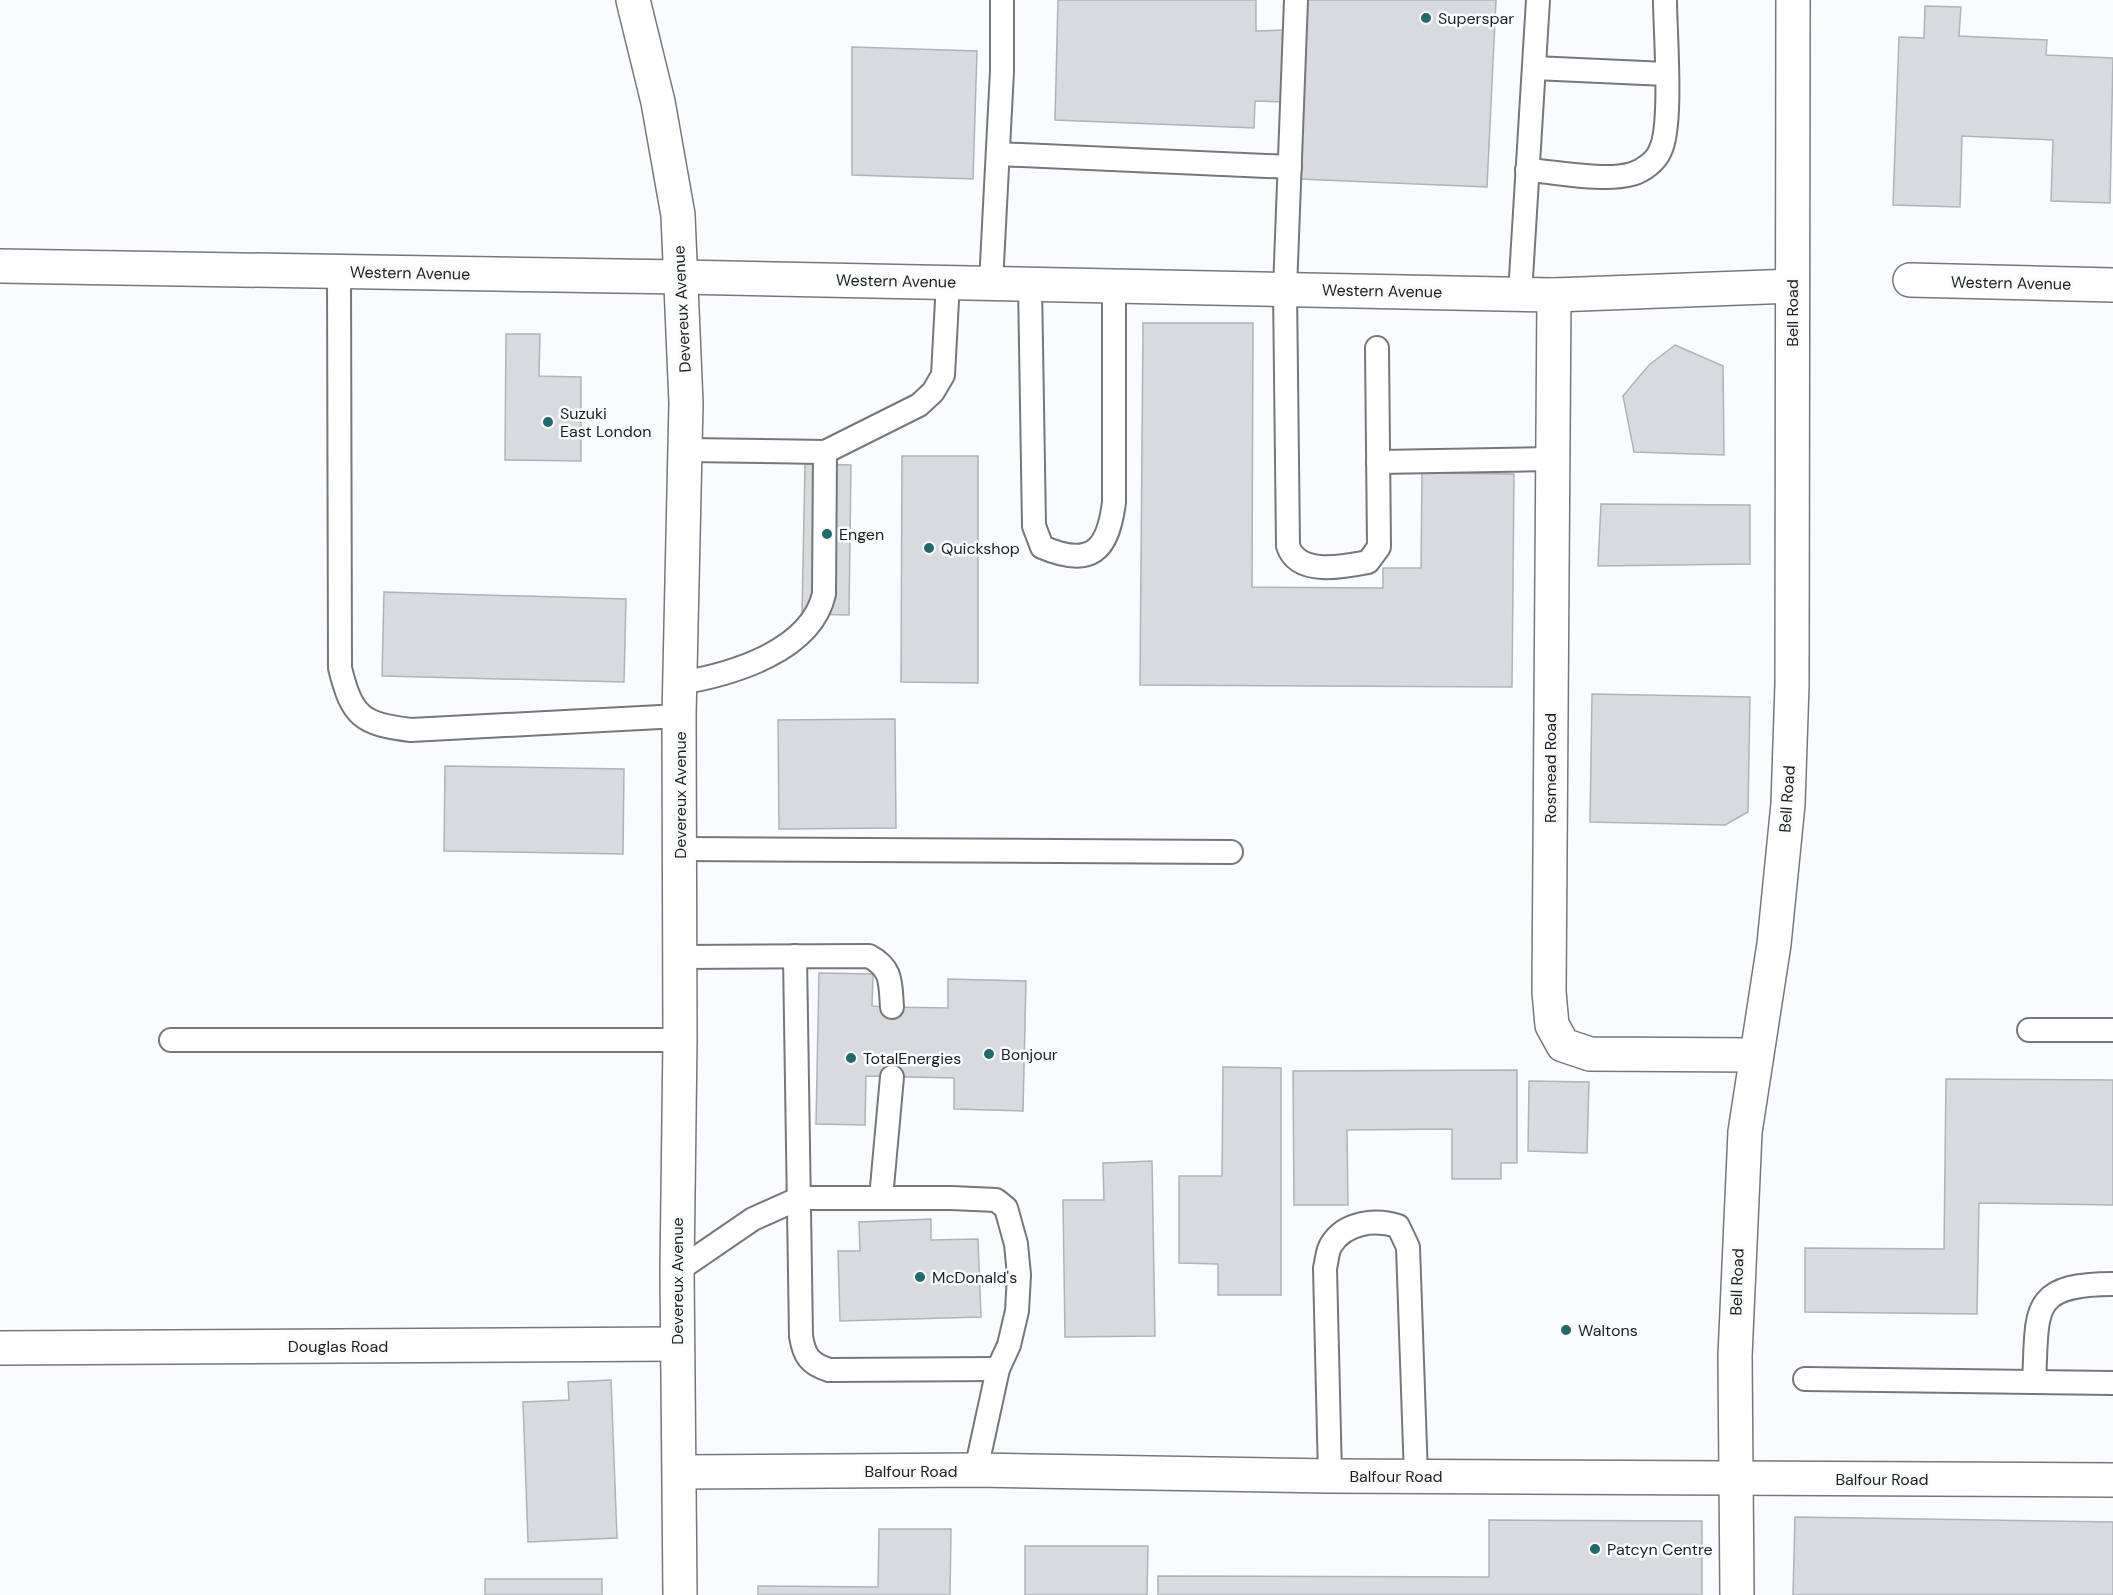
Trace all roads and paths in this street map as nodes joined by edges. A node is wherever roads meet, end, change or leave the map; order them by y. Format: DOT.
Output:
graph roads {
  1 [pos="633,0"];
  2 [pos="1002,0"];
  3 [pos="1296,0"];
  4 [pos="1538,0"];
  5 [pos="1665,0"];
  6 [pos="1793,0"];
  7 [pos="1534,68"];
  8 [pos="1666,74"];
  9 [pos="998,154"];
  10 [pos="1290,167"];
  11 [pos="1527,170"];
  12 [pos="0,266"];
  13 [pos="339,272"];
  14 [pos="681,277"];
  15 [pos="1910,280"];
  16 [pos="948,282"];
  17 [pos="991,283"];
  18 [pos="1030,284"];
  19 [pos="2113,285"];
  20 [pos="1114,286"];
  21 [pos="1792,286"];
  22 [pos="1285,290"];
  23 [pos="1520,294"];
  24 [pos="1554,295"];
  25 [pos="1377,348"];
  26 [pos="686,450"];
  27 [pos="825,452"];
  28 [pos="1552,459"];
  29 [pos="1378,462"];
  30 [pos="680,683"];
  31 [pos="680,716"];
  32 [pos="680,849"];
  33 [pos="1232,852"];
  34 [pos="795,956"];
  35 [pos="681,957"];
  36 [pos="892,1007"];
  37 [pos="2029,1030"];
  38 [pos="2113,1030"];
  39 [pos="171,1040"];
  40 [pos="680,1040"];
  41 [pos="1756,1055"];
  42 [pos="892,1077"];
  43 [pos="800,1198"];
  44 [pos="881,1198"];
  45 [pos="677,1271"];
  46 [pos="2113,1284"];
  47 [pos="677,1344"];
  48 [pos="0,1348"];
  49 [pos="998,1369"];
  50 [pos="1804,1379"];
  51 [pos="2034,1382"];
  52 [pos="2113,1383"];
  53 [pos="976,1470"];
  54 [pos="680,1472"];
  55 [pos="1330,1476"];
  56 [pos="1416,1476"];
  57 [pos="1736,1478"];
  58 [pos="2113,1480"];
  59 [pos="680,1595"];
  60 [pos="1737,1595"];
  1 -- 14 [label="street, Devereux Avenue"];
  2 -- 9 [label="lane"];
  3 -- 10 [label="lane"];
  4 -- 7 [label="lane"];
  5 -- 8 [label="lane"];
  6 -- 21 [label="street, Bell Road"];
  7 -- 8 [label="lane"];
  7 -- 11 [label="lane"];
  8 -- 11 [label="lane"];
  9 -- 10 [label="lane"];
  9 -- 17 [label="lane"];
  10 -- 22 [label="lane"];
  11 -- 23 [label="lane"];
  12 -- 13 [label="street, Western Avenue"];
  13 -- 14 [label="street, Western Avenue"];
  13 -- 31 [label="lane"];
  14 -- 16 [label="street, Western Avenue"];
  14 -- 26 [label="street, Devereux Avenue"];
  15 -- 19 [label="street, Western Avenue"];
  16 -- 17 [label="street, Western Avenue"];
  16 -- 27 [label="lane"];
  17 -- 18 [label="street, Western Avenue"];
  18 -- 20 [label="street, Western Avenue"];
  18 -- 20 [label="lane"];
  20 -- 22 [label="street, Western Avenue"];
  21 -- 24 [label="street, Western Avenue"];
  21 -- 41 [label="street, Bell Road"];
  22 -- 23 [label="street, Western Avenue"];
  22 -- 29 [label="lane"];
  23 -- 24 [label="street, Western Avenue"];
  24 -- 28 [label="street, Rosmead Road"];
  25 -- 29 [label="lane"];
  26 -- 27 [label="lane"];
  26 -- 30 [label="street, Devereux Avenue"];
  27 -- 30 [label="lane"];
  28 -- 29 [label="lane"];
  28 -- 41 [label="street, Rosmead Road"];
  30 -- 31 [label="street, Devereux Avenue"];
  31 -- 32 [label="street, Devereux Avenue"];
  32 -- 33 [label="lane"];
  32 -- 35 [label="street, Devereux Avenue"];
  34 -- 35 [label="lane"];
  34 -- 36 [label="lane"];
  34 -- 43 [label="lane"];
  35 -- 40 [label="street, Devereux Avenue"];
  37 -- 38 [label="lane"];
  39 -- 40 [label="lane"];
  40 -- 45 [label="street, Devereux Avenue"];
  41 -- 57 [label="street, Bell Road"];
  42 -- 44 [label="lane"];
  43 -- 44 [label="lane"];
  43 -- 45 [label="lane"];
  43 -- 49 [label="lane"];
  44 -- 49 [label="lane"];
  45 -- 47 [label="street, Devereux Avenue"];
  46 -- 51 [label="lane"];
  47 -- 48 [label="street, Douglas Road"];
  47 -- 54 [label="street, Devereux Avenue"];
  49 -- 53 [label="lane"];
  50 -- 51 [label="lane"];
  51 -- 52 [label="lane"];
  53 -- 54 [label="street, Balfour Road"];
  53 -- 55 [label="street, Balfour Road"];
  54 -- 59 [label="street, Devereux Avenue"];
  55 -- 56 [label="street, Balfour Road"];
  55 -- 56 [label="lane"];
  56 -- 57 [label="street, Balfour Road"];
  57 -- 58 [label="street, Balfour Road"];
  57 -- 60 [label="street, Bell Road"];
}
